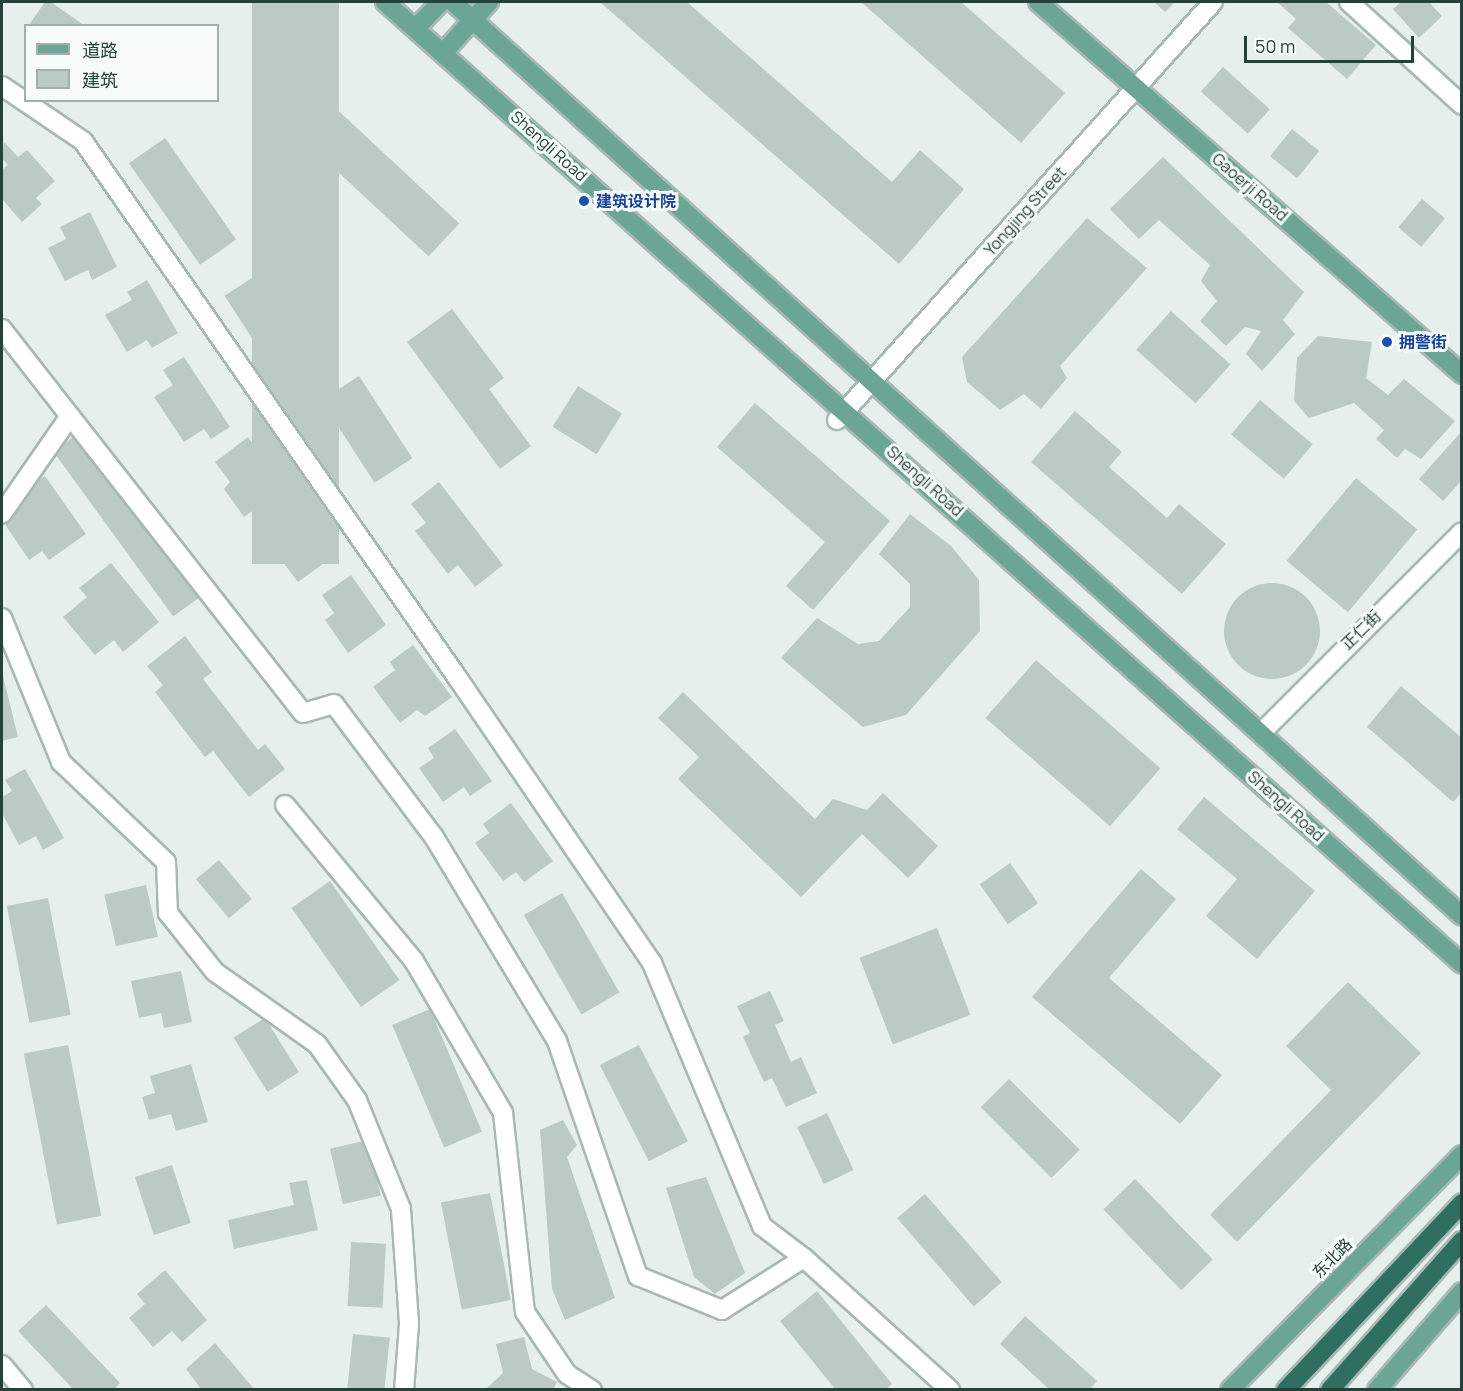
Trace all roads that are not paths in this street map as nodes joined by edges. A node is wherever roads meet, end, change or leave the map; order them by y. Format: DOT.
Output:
graph roads {
  1 [pos="385,2"];
  2 [pos="441,2"];
  3 [pos="453,2"];
  4 [pos="489,2"];
  5 [pos="1038,2"];
  6 [pos="1213,2"];
  7 [pos="1349,2"];
  8 [pos="473,20"];
  9 [pos="416,28"];
  10 [pos="444,53"];
  11 [pos="2,86"];
  12 [pos="1135,88"];
  13 [pos="24,101"];
  14 [pos="26,102"];
  15 [pos="1461,105"];
  16 [pos="2,329"];
  17 [pos="1461,374"];
  18 [pos="873,379"];
  19 [pos="841,414"];
  20 [pos="70,416"];
  21 [pos="2,513"];
  22 [pos="1461,532"];
  23 [pos="2,618"];
  24 [pos="1263,731"];
  25 [pos="285,805"];
  26 [pos="1461,915"];
  27 [pos="1461,964"];
  28 [pos="1461,1155"];
  29 [pos="1461,1203"];
  30 [pos="1461,1240"];
  31 [pos="804,1258"];
  32 [pos="1461,1292"];
  33 [pos="2,1365"];
  34 [pos="23,1389"];
  35 [pos="404,1389"];
  36 [pos="592,1389"];
  37 [pos="950,1389"];
  38 [pos="1230,1389"];
  39 [pos="1286,1389"];
  40 [pos="1330,1389"];
  41 [pos="1377,1389"];
  1 -- 9 [label="main road, Shengli Road"];
  2 -- 9 [label="main road"];
  3 -- 8 [label="main road"];
  4 -- 8 [label="main road"];
  5 -- 12 [label="main road, Gaoerji Road"];
  6 -- 12 [label="street, Yongjing Street"];
  7 -- 15 [label="street"];
  8 -- 10 [label="main road"];
  8 -- 18 [label="main road"];
  9 -- 10 [label="main road, Shengli Road"];
  10 -- 19 [label="main road, Shengli Road"];
  11 -- 13 [label="street"];
  12 -- 17 [label="main road, Gaoerji Road"];
  12 -- 18 [label="street, Yongjing Street"];
  14 -- 31 [label="street"];
  16 -- 20 [label="street"];
  18 -- 19 [label="street, Yongjing Street"];
  18 -- 24 [label="main road"];
  19 -- 27 [label="main road, Shengli Road"];
  20 -- 21 [label="street"];
  20 -- 31 [label="street"];
  22 -- 24 [label="street, 正仁街"];
  23 -- 35 [label="street"];
  24 -- 26 [label="main road"];
  25 -- 36 [label="street"];
  28 -- 38 [label="main road, 东北路"];
  29 -- 39 [label="highway"];
  30 -- 40 [label="highway"];
  31 -- 37 [label="street"];
  32 -- 41 [label="main road"];
  33 -- 34 [label="street"];
}
